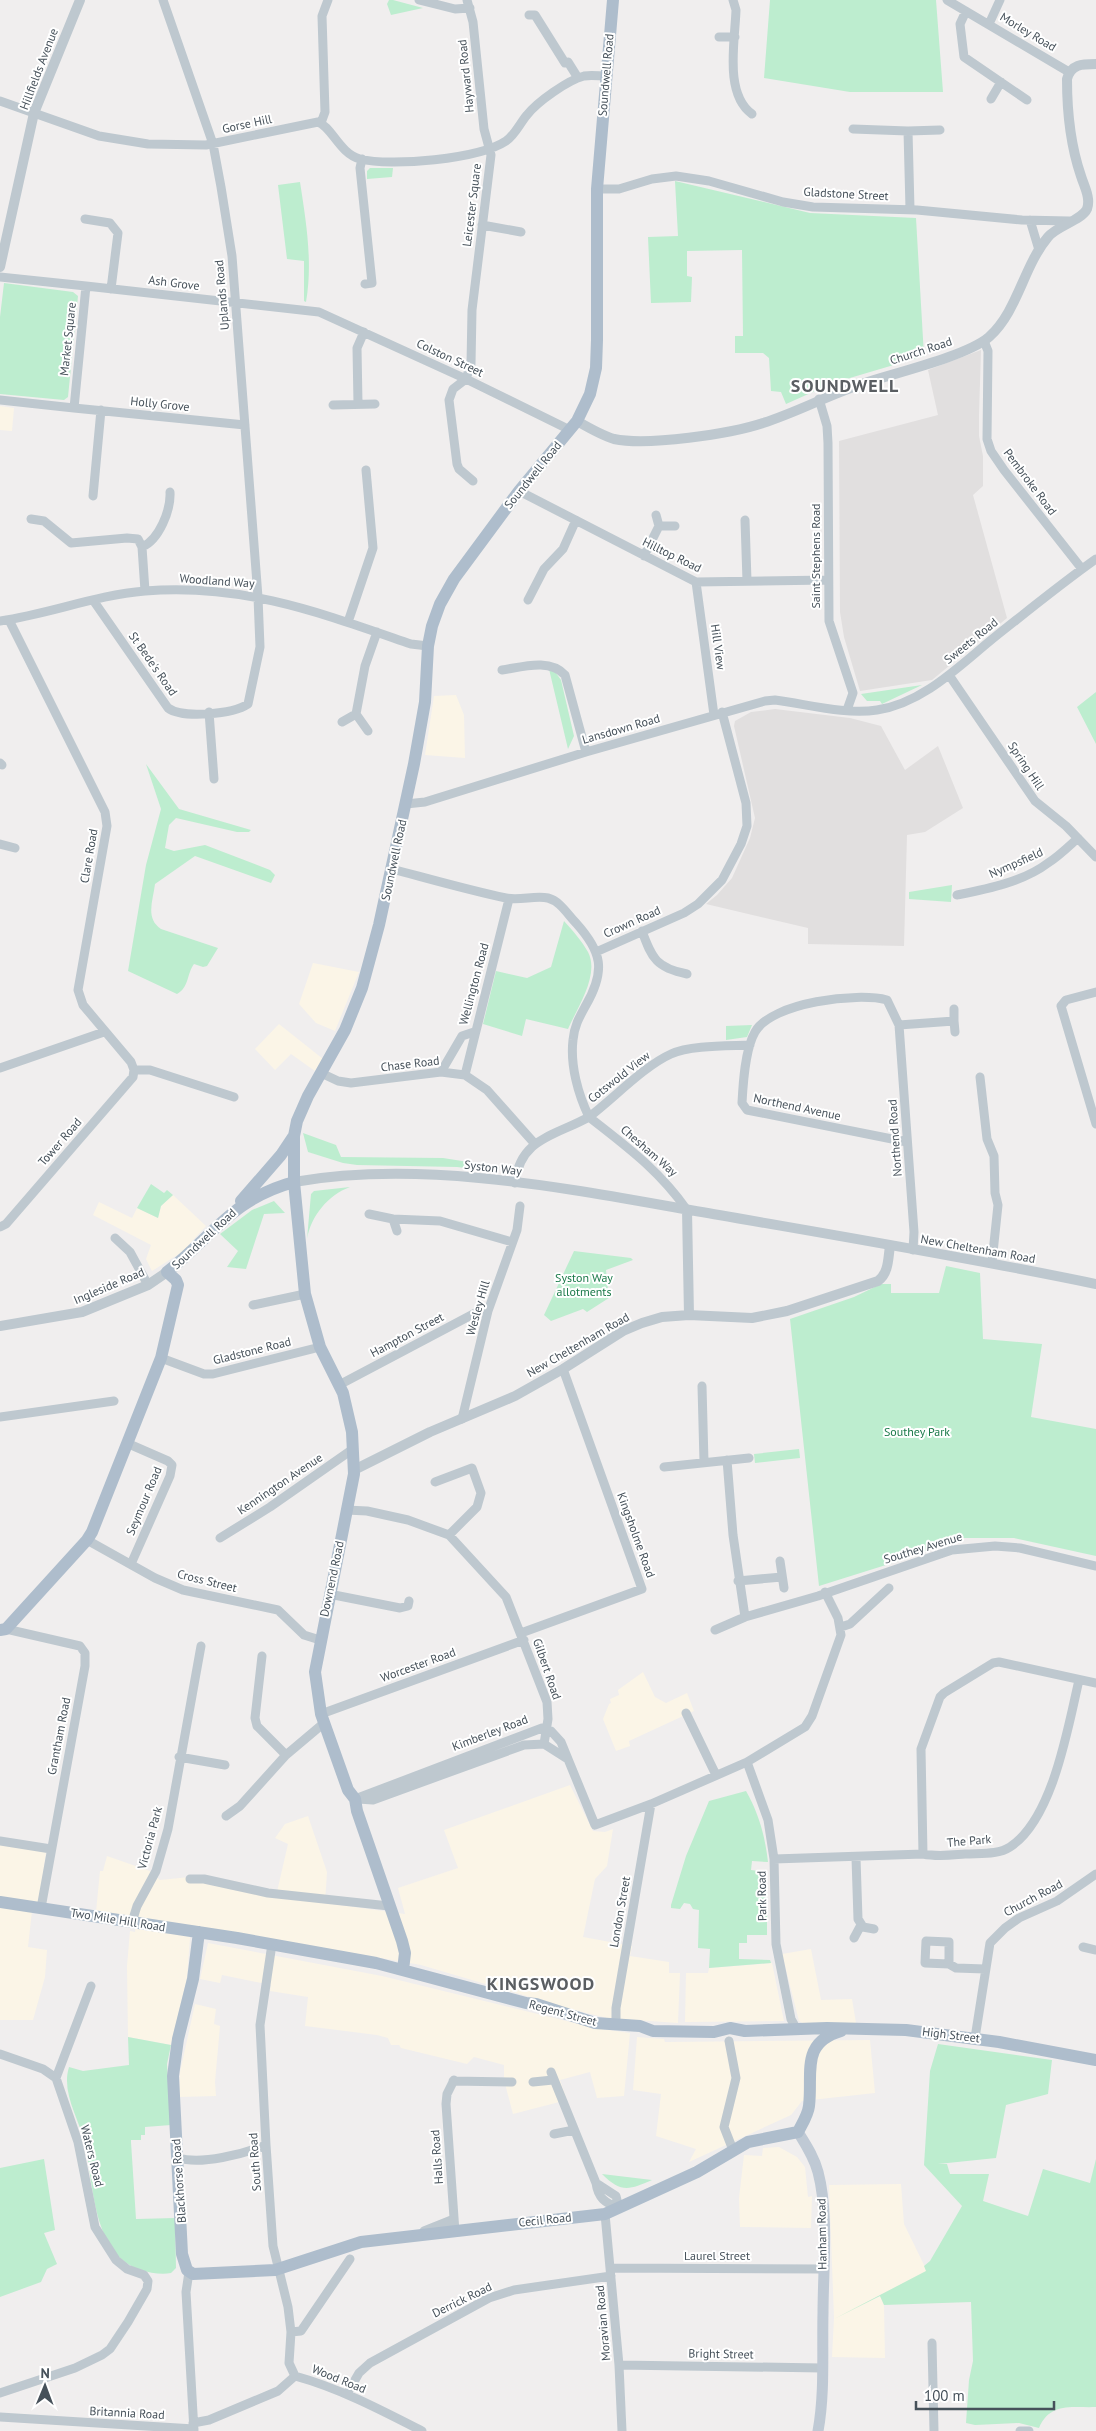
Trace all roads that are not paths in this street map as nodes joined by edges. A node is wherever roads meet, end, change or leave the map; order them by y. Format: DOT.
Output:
graph roads {
  1 [pos="80,0"];
  2 [pos="162,0"];
  3 [pos="328,0"];
  4 [pos="419,0"];
  5 [pos="613,0"];
  6 [pos="734,0"];
  7 [pos="947,0"];
  8 [pos="1000,0"];
  9 [pos="468,4"];
  10 [pos="966,11"];
  11 [pos="529,15"];
  12 [pos="990,24"];
  13 [pos="719,37"];
  14 [pos="735,37"];
  15 [pos="1096,64"];
  16 [pos="1069,72"];
  17 [pos="606,76"];
  18 [pos="578,78"];
  19 [pos="1001,82"];
  20 [pos="991,99"];
  21 [pos="1026,100"];
  22 [pos="2,104"];
  23 [pos="34,113"];
  24 [pos="752,114"];
  25 [pos="321,123"];
  26 [pos="853,129"];
  27 [pos="940,130"];
  28 [pos="908,131"];
  29 [pos="213,144"];
  30 [pos="490,149"];
  31 [pos="362,159"];
  32 [pos="597,189"];
  33 [pos="1092,194"];
  34 [pos="910,209"];
  35 [pos="1091,210"];
  36 [pos="85,219"];
  37 [pos="1030,220"];
  38 [pos="1069,222"];
  39 [pos="482,225"];
  40 [pos="521,232"];
  41 [pos="1039,250"];
  42 [pos="0,266"];
  43 [pos="0,277"];
  44 [pos="365,284"];
  45 [pos="86,286"];
  46 [pos="111,288"];
  47 [pos="235,303"];
  48 [pos="319,312"];
  49 [pos="364,332"];
  50 [pos="984,341"];
  51 [pos="466,379"];
  52 [pos="819,399"];
  53 [pos="0,400"];
  54 [pos="358,404"];
  55 [pos="375,404"];
  56 [pos="333,405"];
  57 [pos="74,408"];
  58 [pos="101,410"];
  59 [pos="245,425"];
  60 [pos="573,425"];
  61 [pos="366,470"];
  62 [pos="473,481"];
  63 [pos="519,491"];
  64 [pos="170,492"];
  65 [pos="93,496"];
  66 [pos="656,515"];
  67 [pos="31,519"];
  68 [pos="576,520"];
  69 [pos="745,520"];
  70 [pos="659,526"];
  71 [pos="675,526"];
  72 [pos="142,547"];
  73 [pos="644,556"];
  74 [pos="1096,559"];
  75 [pos="1082,569"];
  76 [pos="828,580"];
  77 [pos="747,581"];
  78 [pos="696,582"];
  79 [pos="145,591"];
  80 [pos="258,597"];
  81 [pos="93,600"];
  82 [pos="528,600"];
  83 [pos="4,621"];
  84 [pos="348,622"];
  85 [pos="377,632"];
  86 [pos="428,646"];
  87 [pos="502,670"];
  88 [pos="950,675"];
  89 [pos="847,710"];
  90 [pos="209,712"];
  91 [pos="356,714"];
  92 [pos="718,714"];
  93 [pos="342,722"];
  94 [pos="368,732"];
  95 [pos="586,752"];
  96 [pos="214,779"];
  97 [pos="406,804"];
  98 [pos="1078,838"];
  99 [pos="0,844"];
  100 [pos="15,848"];
  101 [pos="1096,857"];
  102 [pos="392,869"];
  103 [pos="957,895"];
  104 [pos="509,899"];
  105 [pos="642,931"];
  106 [pos="596,952"];
  107 [pos="687,974"];
  108 [pos="1096,992"];
  109 [pos="954,1009"];
  110 [pos="954,1021"];
  111 [pos="899,1025"];
  112 [pos="104,1032"];
  113 [pos="474,1032"];
  114 [pos="955,1032"];
  115 [pos="750,1045"];
  116 [pos="0,1068"];
  117 [pos="134,1070"];
  118 [pos="440,1072"];
  119 [pos="321,1073"];
  120 [pos="465,1075"];
  121 [pos="980,1077"];
  122 [pos="234,1097"];
  123 [pos="589,1117"];
  124 [pos="1096,1124"];
  125 [pos="294,1136"];
  126 [pos="907,1142"];
  127 [pos="535,1144"];
  128 [pos="294,1182"];
  129 [pos="515,1183"];
  130 [pos="520,1206"];
  131 [pos="687,1210"];
  132 [pos="230,1214"];
  133 [pos="369,1214"];
  134 [pos="393,1219"];
  135 [pos="0,1227"];
  136 [pos="397,1231"];
  137 [pos="115,1238"];
  138 [pos="512,1242"];
  139 [pos="890,1246"];
  140 [pos="912,1250"];
  141 [pos="992,1262"];
  142 [pos="167,1272"];
  143 [pos="1096,1284"];
  144 [pos="148,1285"];
  145 [pos="305,1294"];
  146 [pos="253,1305"];
  147 [pos="488,1311"];
  148 [pos="689,1315"];
  149 [pos="0,1326"];
  150 [pos="320,1347"];
  151 [pos="161,1358"];
  152 [pos="564,1369"];
  153 [pos="339,1386"];
  154 [pos="702,1386"];
  155 [pos="114,1402"];
  156 [pos="0,1417"];
  157 [pos="462,1419"];
  158 [pos="128,1444"];
  159 [pos="353,1449"];
  160 [pos="749,1458"];
  161 [pos="727,1460"];
  162 [pos="704,1462"];
  163 [pos="664,1466"];
  164 [pos="354,1470"];
  165 [pos="435,1482"];
  166 [pos="346,1510"];
  167 [pos="449,1535"];
  168 [pos="220,1538"];
  169 [pos="87,1540"];
  170 [pos="780,1562"];
  171 [pos="130,1564"];
  172 [pos="1096,1566"];
  173 [pos="782,1577"];
  174 [pos="738,1581"];
  175 [pos="784,1588"];
  176 [pos="888,1588"];
  177 [pos="825,1592"];
  178 [pos="329,1594"];
  179 [pos="409,1601"];
  180 [pos="745,1617"];
  181 [pos="840,1627"];
  182 [pos="3,1630"];
  183 [pos="715,1630"];
  184 [pos="523,1637"];
  185 [pos="320,1640"];
  186 [pos="201,1646"];
  187 [pos="262,1656"];
  188 [pos="1079,1680"];
  189 [pos="1096,1683"];
  190 [pos="686,1712"];
  191 [pos="322,1719"];
  192 [pos="547,1729"];
  193 [pos="544,1744"];
  194 [pos="286,1755"];
  195 [pos="180,1757"];
  196 [pos="568,1760"];
  197 [pos="747,1762"];
  198 [pos="226,1765"];
  199 [pos="716,1776"];
  200 [pos="355,1799"];
  201 [pos="651,1804"];
  202 [pos="226,1816"];
  203 [pos="0,1841"];
  204 [pos="51,1849"];
  205 [pos="923,1854"];
  206 [pos="856,1858"];
  207 [pos="774,1860"];
  208 [pos="1096,1874"];
  209 [pos="190,1879"];
  210 [pos="0,1902"];
  211 [pos="389,1906"];
  212 [pos="41,1908"];
  213 [pos="132,1922"];
  214 [pos="861,1925"];
  215 [pos="874,1929"];
  216 [pos="199,1932"];
  217 [pos="237,1938"];
  218 [pos="854,1938"];
  219 [pos="272,1944"];
  220 [pos="1083,1947"];
  221 [pos="1096,1950"];
  222 [pos="949,1964"];
  223 [pos="985,1969"];
  224 [pos="403,1970"];
  225 [pos="91,1986"];
  226 [pos="616,2025"];
  227 [pos="800,2030"];
  228 [pos="846,2030"];
  229 [pos="975,2038"];
  230 [pos="729,2041"];
  231 [pos="817,2045"];
  232 [pos="0,2054"];
  233 [pos="1096,2060"];
  234 [pos="56,2078"];
  235 [pos="512,2082"];
  236 [pos="533,2082"];
  237 [pos="574,2130"];
  238 [pos="798,2132"];
  239 [pos="554,2134"];
  240 [pos="266,2145"];
  241 [pos="733,2150"];
  242 [pos="178,2158"];
  243 [pos="619,2208"];
  244 [pos="605,2214"];
  245 [pos="455,2226"];
  246 [pos="350,2259"];
  247 [pos="280,2269"];
  248 [pos="823,2269"];
  249 [pos="190,2272"];
  250 [pos="611,2272"];
  251 [pos="291,2332"];
  252 [pos="932,2343"];
  253 [pos="619,2365"];
  254 [pos="822,2368"];
  255 [pos="294,2376"];
  256 [pos="0,2394"];
  257 [pos="347,2394"];
  258 [pos="0,2417"];
  259 [pos="193,2428"];
  260 [pos="416,2430"];
  261 [pos="622,2431"];
  262 [pos="818,2431"];
  263 [pos="934,2431"];
  264 [pos="1020,2431"];
  265 [pos="1029,2431"];
  1 -- 23 [label="street, Hillfields Avenue"];
  2 -- 29 [label="street, Uplands Road"];
  3 -- 25 [label="street"];
  4 -- 9 [label="street"];
  5 -- 17 [label="main road, Soundwell Road"];
  6 -- 14 [label="street"];
  7 -- 10 [label="street, Morley Road"];
  8 -- 12 [label="street"];
  9 -- 30 [label="street, Hayward Road"];
  10 -- 12 [label="street, Morley Road"];
  10 -- 19 [label="street"];
  11 -- 18 [label="street"];
  12 -- 16 [label="street, Morley Road"];
  13 -- 14 [label="street"];
  14 -- 24 [label="street"];
  15 -- 16 [label="street"];
  16 -- 33 [label="street"];
  17 -- 18 [label="street, Leicester Square"];
  17 -- 32 [label="main road, Soundwell Road"];
  18 -- 30 [label="street, Leicester Square"];
  19 -- 20 [label="street"];
  19 -- 21 [label="street"];
  22 -- 23 [label="street, Gorse Hill"];
  23 -- 29 [label="street, Gorse Hill"];
  23 -- 42 [label="street, Hillfields Avenue"];
  25 -- 29 [label="street, Gorse Hill"];
  25 -- 31 [label="street"];
  26 -- 28 [label="street"];
  27 -- 28 [label="street"];
  28 -- 34 [label="street"];
  29 -- 47 [label="street, Uplands Road"];
  30 -- 31 [label="street"];
  30 -- 39 [label="street, Leicester Square"];
  31 -- 44 [label="street"];
  32 -- 34 [label="street, Gladstone Street"];
  32 -- 60 [label="main road, Soundwell Road"];
  33 -- 35 [label="street"];
  34 -- 37 [label="street, Gladstone Street"];
  35 -- 38 [label="street, Church Road"];
  36 -- 46 [label="street"];
  37 -- 38 [label="street, Gladstone Street"];
  37 -- 41 [label="street"];
  38 -- 41 [label="street, Church Road"];
  39 -- 40 [label="street"];
  39 -- 51 [label="street, Leicester Square"];
  41 -- 50 [label="street, Church Road"];
  43 -- 45 [label="street, Market Square"];
  45 -- 46 [label="street, Ash Grove"];
  45 -- 57 [label="street, Market Square"];
  46 -- 47 [label="street, Ash Grove"];
  47 -- 48 [label="street, Ash Grove"];
  47 -- 59 [label="street, Uplands Road"];
  48 -- 49 [label="street, Colston Street"];
  49 -- 51 [label="street, Colston Street"];
  49 -- 54 [label="street"];
  50 -- 52 [label="street, Church Road"];
  50 -- 75 [label="street, Pembroke Road"];
  51 -- 60 [label="street, Colston Street"];
  51 -- 62 [label="street"];
  52 -- 60 [label="street, Church Road"];
  52 -- 76 [label="street, Saint Stephens Road"];
  53 -- 57 [label="street"];
  54 -- 55 [label="street"];
  54 -- 56 [label="street"];
  57 -- 58 [label="street, Holly Grove"];
  58 -- 59 [label="street, Holly Grove"];
  58 -- 65 [label="street"];
  59 -- 80 [label="street, Uplands Road"];
  60 -- 63 [label="main road, Soundwell Road"];
  61 -- 84 [label="street"];
  63 -- 68 [label="street, Hilltop Road"];
  63 -- 86 [label="main road, Soundwell Road"];
  64 -- 72 [label="street"];
  66 -- 70 [label="street"];
  67 -- 72 [label="street"];
  68 -- 73 [label="street, Hilltop Road"];
  68 -- 82 [label="street"];
  69 -- 77 [label="street"];
  70 -- 71 [label="street"];
  70 -- 73 [label="street"];
  72 -- 79 [label="street"];
  73 -- 78 [label="street, Hilltop Road"];
  74 -- 75 [label="street, Sweets Road"];
  75 -- 88 [label="street, Sweets Road"];
  76 -- 77 [label="street, Hilltop Road"];
  76 -- 89 [label="street, Saint Stephens Road"];
  77 -- 78 [label="street, Hilltop Road"];
  78 -- 92 [label="street, Hill View"];
  79 -- 80 [label="street, Woodland Way"];
  79 -- 81 [label="street, Woodland Way"];
  80 -- 84 [label="street, Woodland Way"];
  80 -- 90 [label="street, St Bede's Road"];
  81 -- 83 [label="street, Woodland Way"];
  81 -- 90 [label="street, St Bede's Road"];
  83 -- 112 [label="street, Clare Road"];
  84 -- 85 [label="street, Woodland Way"];
  85 -- 86 [label="street, Woodland Way"];
  85 -- 91 [label="street"];
  86 -- 97 [label="main road, Soundwell Road"];
  87 -- 95 [label="street"];
  88 -- 89 [label="street, Sweets Road"];
  88 -- 98 [label="street, Spring Hill"];
  89 -- 92 [label="street, Lansdown Road"];
  90 -- 96 [label="street"];
  91 -- 93 [label="street"];
  91 -- 94 [label="street"];
  92 -- 95 [label="street, Lansdown Road"];
  92 -- 105 [label="street, Crown Road"];
  95 -- 97 [label="street, Lansdown Road"];
  97 -- 102 [label="main road, Soundwell Road"];
  98 -- 101 [label="street, Spring Hill"];
  98 -- 103 [label="street, Nympsfield"];
  99 -- 100 [label="street"];
  102 -- 104 [label="street, Crown Road"];
  102 -- 119 [label="main road, Soundwell Road"];
  104 -- 106 [label="street, Crown Road"];
  104 -- 113 [label="street, Wellington Road"];
  105 -- 106 [label="street, Crown Road"];
  105 -- 107 [label="street"];
  106 -- 123 [label="street"];
  108 -- 124 [label="street"];
  109 -- 110 [label="street"];
  110 -- 111 [label="street"];
  110 -- 114 [label="street"];
  111 -- 115 [label="street"];
  111 -- 126 [label="street, Northend Road"];
  112 -- 116 [label="street"];
  112 -- 117 [label="street, Clare Road"];
  113 -- 118 [label="street"];
  113 -- 120 [label="street, Wellington Road"];
  115 -- 123 [label="street, Cotswold View"];
  115 -- 126 [label="street, Northend Avenue"];
  117 -- 122 [label="street"];
  117 -- 135 [label="street, Tower Road"];
  118 -- 119 [label="street, Chase Road"];
  118 -- 120 [label="street, Chase Road"];
  119 -- 125 [label="main road, Soundwell Road"];
  120 -- 127 [label="street, Chase Road"];
  121 -- 141 [label="street"];
  123 -- 127 [label="street"];
  123 -- 131 [label="street, Chesham Way"];
  125 -- 128 [label="main road, Soundwell Road"];
  125 -- 132 [label="main road"];
  126 -- 140 [label="street, Northend Road"];
  127 -- 129 [label="street"];
  128 -- 129 [label="street, Syston Way"];
  128 -- 132 [label="main road, Soundwell Road"];
  128 -- 145 [label="main road, Downend Road"];
  129 -- 131 [label="street, Syston Way"];
  130 -- 138 [label="street, Wesley Hill"];
  131 -- 139 [label="street, Syston Way"];
  131 -- 148 [label="street"];
  132 -- 142 [label="main road, Soundwell Road"];
  133 -- 134 [label="street"];
  134 -- 136 [label="street"];
  134 -- 138 [label="street"];
  137 -- 144 [label="street"];
  138 -- 147 [label="street, Wesley Hill"];
  139 -- 140 [label="street, New Cheltenham Road"];
  139 -- 148 [label="street, New Cheltenham Road"];
  140 -- 141 [label="street, New Cheltenham Road"];
  141 -- 143 [label="street, New Cheltenham Road"];
  142 -- 144 [label="street, Ingleside Road"];
  142 -- 151 [label="main road, Soundwell Road"];
  144 -- 149 [label="street, Ingleside Road"];
  145 -- 146 [label="street"];
  145 -- 150 [label="main road, Downend Road"];
  147 -- 153 [label="street, Hampton Street"];
  147 -- 157 [label="street, Wesley Hill"];
  148 -- 152 [label="street, New Cheltenham Road"];
  150 -- 151 [label="street, Gladstone Road"];
  150 -- 153 [label="main road, Downend Road"];
  151 -- 158 [label="main road, Soundwell Road"];
  152 -- 157 [label="street, New Cheltenham Road"];
  152 -- 184 [label="street, Kingsholme Road"];
  153 -- 159 [label="main road, Downend Road"];
  154 -- 162 [label="street"];
  155 -- 156 [label="street"];
  157 -- 164 [label="street, New Cheltenham Road"];
  158 -- 169 [label="main road, Soundwell Road"];
  158 -- 171 [label="street, Seymour Road"];
  159 -- 164 [label="main road, Downend Road"];
  159 -- 168 [label="street, Kennington Avenue"];
  160 -- 161 [label="street"];
  161 -- 162 [label="street"];
  161 -- 174 [label="street"];
  162 -- 163 [label="street"];
  164 -- 166 [label="main road, Downend Road"];
  165 -- 167 [label="street"];
  166 -- 167 [label="street, Gilbert Road"];
  166 -- 178 [label="main road, Downend Road"];
  167 -- 184 [label="street, Gilbert Road"];
  169 -- 171 [label="street, Cross Street"];
  169 -- 182 [label="main road, Soundwell Road"];
  170 -- 173 [label="street"];
  171 -- 185 [label="street, Cross Street"];
  172 -- 177 [label="street, Southey Avenue"];
  173 -- 174 [label="street"];
  173 -- 175 [label="street"];
  174 -- 180 [label="street"];
  176 -- 181 [label="street"];
  177 -- 180 [label="street, Southey Avenue"];
  177 -- 181 [label="street"];
  178 -- 179 [label="street"];
  178 -- 185 [label="main road, Downend Road"];
  180 -- 183 [label="street, Southey Avenue"];
  181 -- 197 [label="street"];
  182 -- 204 [label="street, Grantham Road"];
  184 -- 191 [label="street, Worcester Road"];
  184 -- 192 [label="street, Gilbert Road"];
  185 -- 191 [label="main road, Downend Road"];
  186 -- 195 [label="street, Victoria Park"];
  187 -- 194 [label="street"];
  188 -- 189 [label="street"];
  188 -- 205 [label="street, The Park"];
  188 -- 205 [label="street"];
  190 -- 199 [label="street"];
  191 -- 194 [label="street"];
  191 -- 200 [label="main road, Downend Road"];
  192 -- 193 [label="street, Kimberley Road"];
  192 -- 196 [label="street"];
  192 -- 200 [label="street, Kimberley Road"];
  193 -- 196 [label="street"];
  193 -- 200 [label="street, Kimberley Road"];
  194 -- 202 [label="street"];
  195 -- 198 [label="street"];
  195 -- 213 [label="street, Victoria Park"];
  196 -- 201 [label="street"];
  197 -- 199 [label="street"];
  197 -- 207 [label="street, Park Road"];
  199 -- 201 [label="street"];
  200 -- 211 [label="main road, Downend Road"];
  201 -- 226 [label="street, London Street"];
  203 -- 204 [label="street"];
  204 -- 212 [label="street, Grantham Road"];
  205 -- 206 [label="street, The Park"];
  206 -- 207 [label="street, The Park"];
  206 -- 214 [label="street"];
  207 -- 227 [label="street, Park Road"];
  208 -- 223 [label="street, Church Road"];
  209 -- 211 [label="street"];
  210 -- 212 [label="main road, Two Mile Hill Road"];
  211 -- 224 [label="main road, Downend Road"];
  212 -- 213 [label="main road, Two Mile Hill Road"];
  213 -- 216 [label="main road, Two Mile Hill Road"];
  214 -- 215 [label="street"];
  214 -- 218 [label="street"];
  216 -- 217 [label="main road, Two Mile Hill Road"];
  216 -- 242 [label="main road, Blackhorse Road"];
  217 -- 219 [label="main road, Regent Street"];
  219 -- 224 [label="main road, Regent Street"];
  219 -- 240 [label="street, South Road"];
  220 -- 221 [label="street"];
  222 -- 223 [label="street"];
  223 -- 229 [label="street, Church Road"];
  224 -- 226 [label="main road, Regent Street"];
  225 -- 234 [label="street"];
  226 -- 227 [label="main road, Regent Street"];
  227 -- 228 [label="main road, High Street"];
  227 -- 231 [label="main road"];
  228 -- 229 [label="main road, High Street"];
  228 -- 231 [label="main road"];
  229 -- 233 [label="main road, High Street"];
  230 -- 241 [label="street"];
  231 -- 238 [label="main road"];
  232 -- 234 [label="street"];
  234 -- 256 [label="street, Waters Road"];
  235 -- 245 [label="street, Halls Road"];
  236 -- 237 [label="street"];
  237 -- 239 [label="street"];
  237 -- 243 [label="street"];
  238 -- 241 [label="main road, Cecil Road"];
  238 -- 248 [label="main road, Hanham Road"];
  240 -- 242 [label="street"];
  240 -- 247 [label="street, South Road"];
  241 -- 243 [label="main road, Cecil Road"];
  242 -- 249 [label="main road, Blackhorse Road"];
  243 -- 244 [label="main road, Cecil Road"];
  244 -- 245 [label="main road, Cecil Road"];
  244 -- 250 [label="street, Moravian Road"];
  245 -- 247 [label="main road, Cecil Road"];
  246 -- 251 [label="street"];
  247 -- 249 [label="main road, Cecil Road"];
  247 -- 251 [label="street, South Road"];
  248 -- 250 [label="street, Laurel Street"];
  248 -- 254 [label="main road, Hanham Road"];
  249 -- 259 [label="street, Blackhorse Road"];
  250 -- 253 [label="street, Moravian Road"];
  250 -- 257 [label="street, Derrick Road"];
  251 -- 255 [label="street, South Road"];
  252 -- 263 [label="street"];
  253 -- 254 [label="street, Bright Street"];
  253 -- 261 [label="street, Moravian Road"];
  254 -- 262 [label="main road, Hanham Road"];
  255 -- 257 [label="street, Wood Road"];
  255 -- 259 [label="street, Wood Road"];
  257 -- 260 [label="street, Wood Road"];
  258 -- 259 [label="street, Britannia Road"];
  264 -- 265 [label="street"];
}
